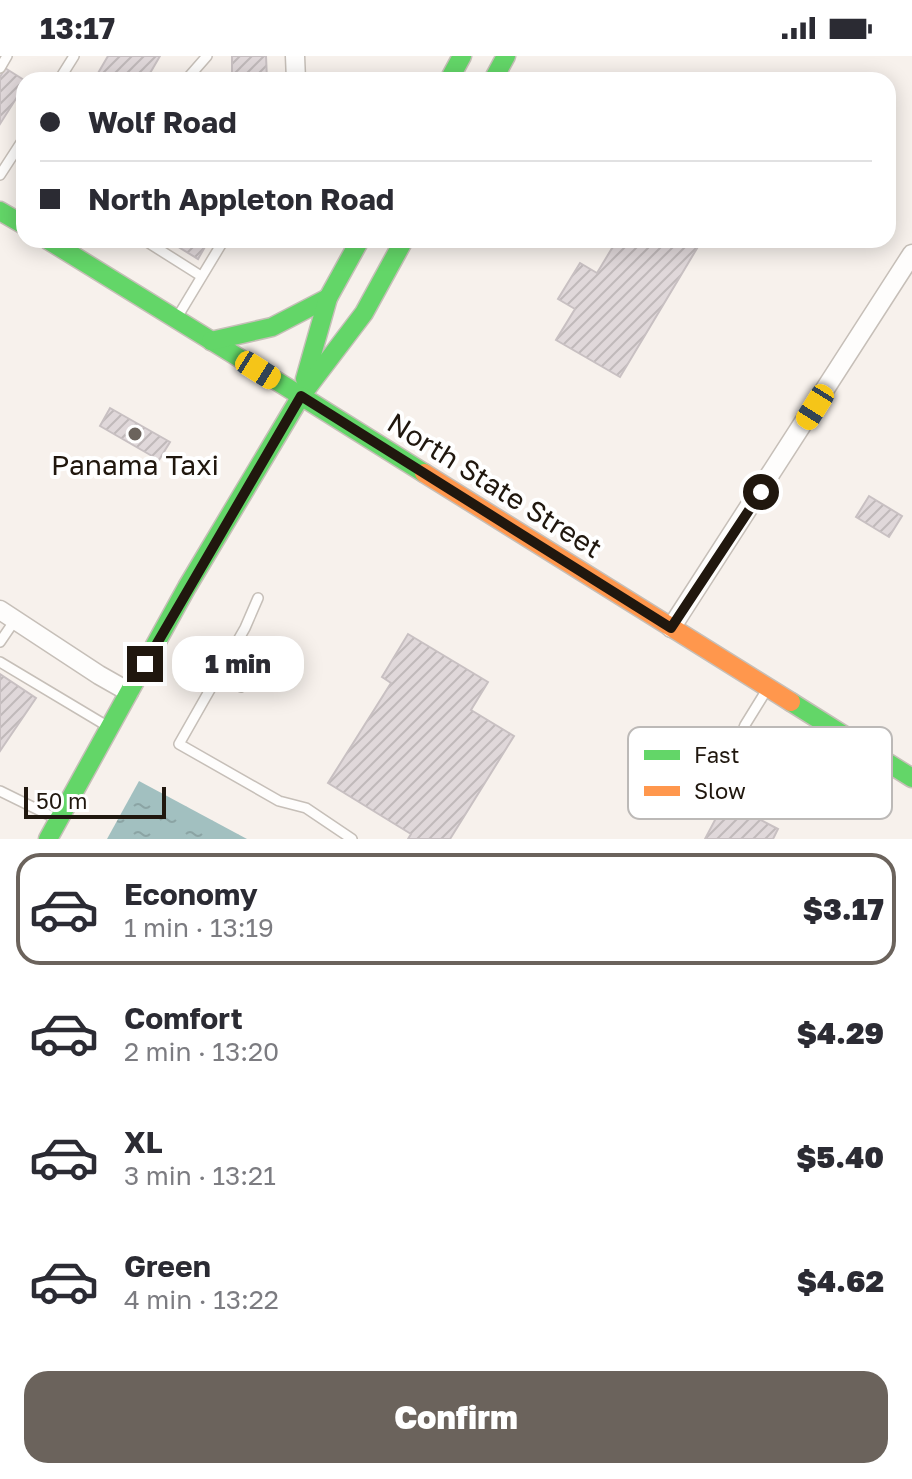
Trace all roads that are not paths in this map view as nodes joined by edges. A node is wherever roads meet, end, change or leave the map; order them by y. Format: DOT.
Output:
graph roads {
  1 [pos="7,56"];
  2 [pos="207,56"];
  3 [pos="0,68"];
  4 [pos="193,72"];
  5 [pos="16,150"];
  6 [pos="0,175"];
  7 [pos="61,248"];
  8 [pos="157,248"];
  9 [pos="216,248"];
  10 [pos="356,248"];
  11 [pos="400,248"];
  12 [pos="912,254"];
  13 [pos="201,276"];
  14 [pos="328,298"];
  15 [pos="176,319"];
  16 [pos="211,341"];
  17 [pos="301,396"];
  18 [pos="258,598"];
  19 [pos="8,615"];
  20 [pos="671,628"];
  21 [pos="0,642"];
  22 [pos="0,662"];
  23 [pos="217,675"];
  24 [pos="241,687"];
  25 [pos="768,688"];
  26 [pos="129,692"];
  27 [pos="744,727"];
  28 [pos="830,727"];
  29 [pos="110,728"];
  30 [pos="892,766"];
  31 [pos="912,778"];
  32 [pos="0,791"];
  33 [pos="58,820"];
  34 [pos="48,839"];
  35 [pos="352,839"];
  1 -- 3 [label="lane"];
  2 -- 4 [label="lane"];
  5 -- 6 [label="lane"];
  7 -- 15 [label="main road, North State Street"];
  8 -- 13 [label="lane"];
  9 -- 13 [label="lane"];
  10 -- 14 [label="main road"];
  11 -- 17 [label="main road"];
  12 -- 20 [label="street"];
  13 -- 15 [label="lane"];
  14 -- 16 [label="main road"];
  14 -- 17 [label="main road"];
  15 -- 16 [label="main road, North State Street"];
  16 -- 17 [label="main road, North State Street"];
  17 -- 20 [label="main road, North State Street"];
  17 -- 26 [label="main road"];
  18 -- 23 [label="lane"];
  19 -- 21 [label="lane"];
  19 -- 26 [label="street"];
  20 -- 25 [label="main road, North State Street"];
  22 -- 29 [label="lane"];
  23 -- 24 [label="lane"];
  23 -- 35 [label="lane"];
  25 -- 27 [label="lane"];
  25 -- 28 [label="main road, North State Street"];
  26 -- 29 [label="main road"];
  29 -- 33 [label="main road"];
  30 -- 31 [label="main road, North State Street"];
  32 -- 33 [label="lane"];
  33 -- 34 [label="main road"];
}
